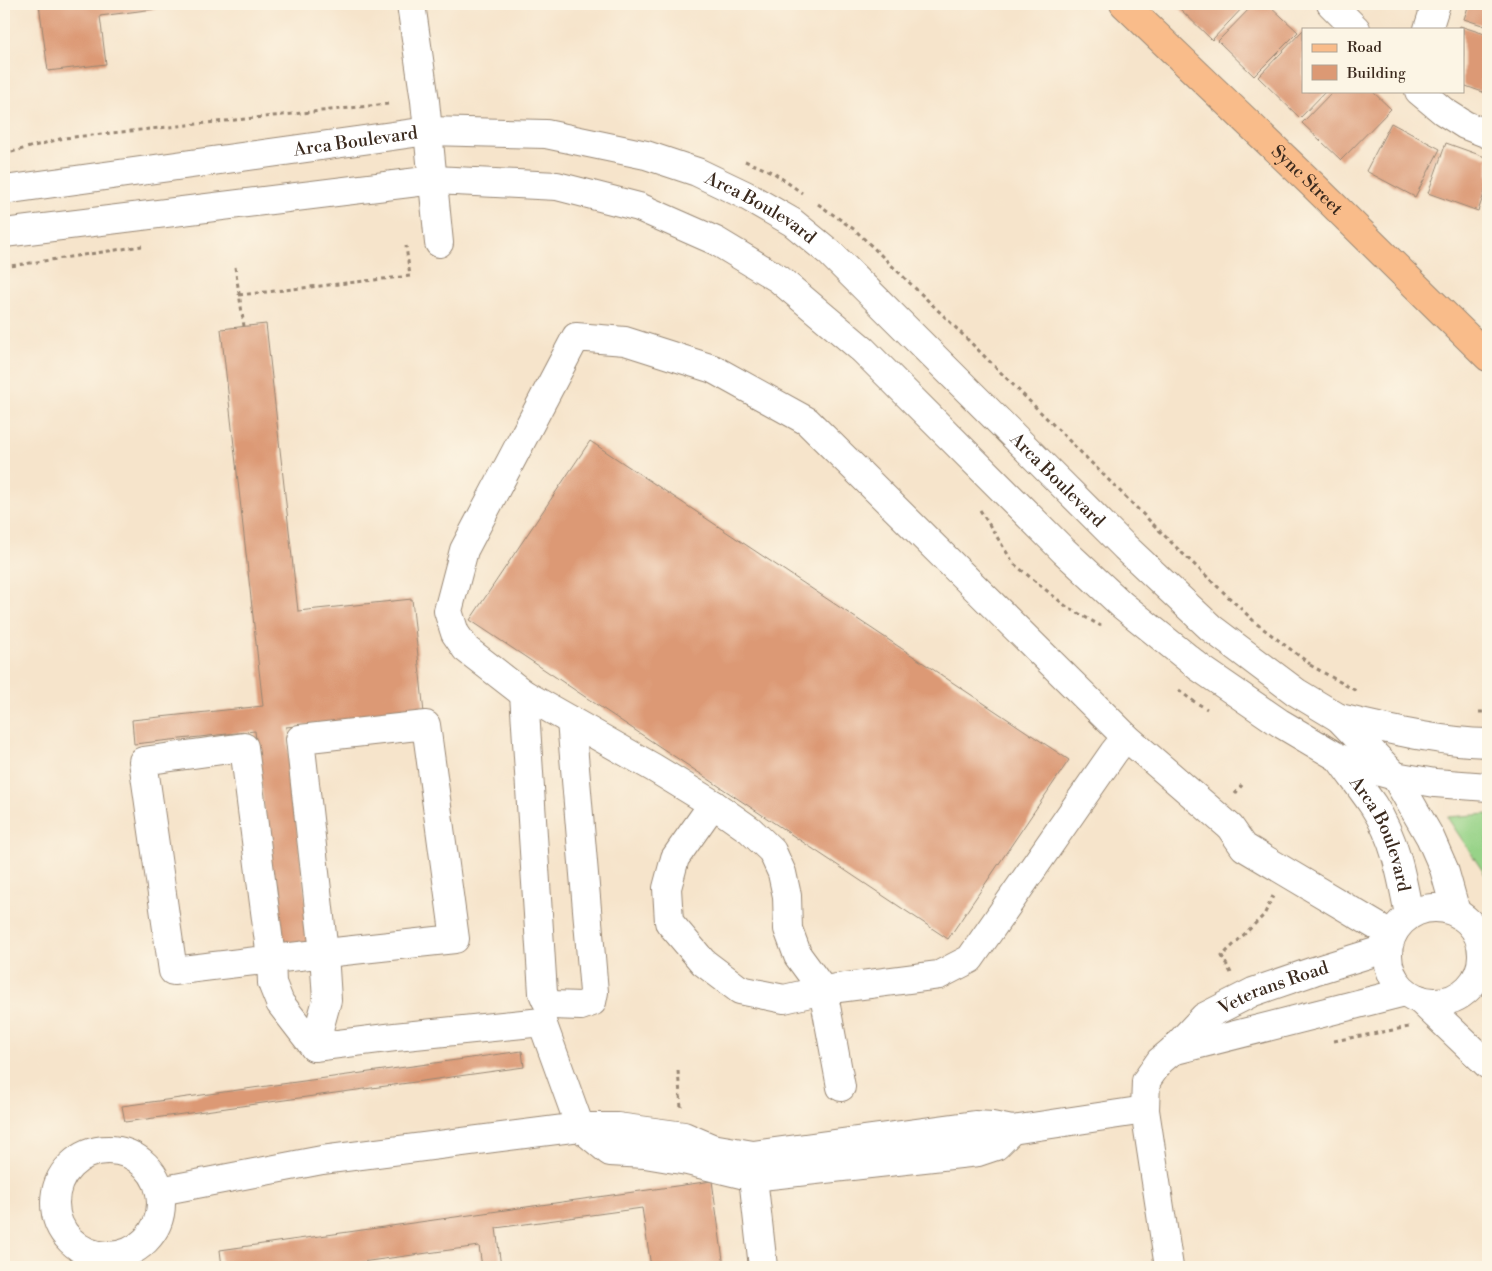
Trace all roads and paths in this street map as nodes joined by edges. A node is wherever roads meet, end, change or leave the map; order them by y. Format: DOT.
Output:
graph roads {
  1 [pos="411,4"];
  2 [pos="1124,4"];
  3 [pos="1331,4"];
  4 [pos="1436,4"];
  5 [pos="1355,28"];
  6 [pos="1428,28"];
  7 [pos="1420,92"];
  8 [pos="388,104"];
  9 [pos="428,130"];
  10 [pos="1488,134"];
  11 [pos="4,154"];
  12 [pos="740,160"];
  13 [pos="434,180"];
  14 [pos="4,190"];
  15 [pos="806,196"];
  16 [pos="814,202"];
  17 [pos="4,233"];
  18 [pos="440,243"];
  19 [pos="406,246"];
  20 [pos="235,267"];
  21 [pos="239,296"];
  22 [pos="244,326"];
  23 [pos="1488,357"];
  24 [pos="1310,664"];
  25 [pos="1296,692"];
  26 [pos="524,694"];
  27 [pos="1365,696"];
  28 [pos="1471,712"];
  29 [pos="1488,712"];
  30 [pos="1339,718"];
  31 [pos="571,721"];
  32 [pos="1126,736"];
  33 [pos="1488,743"];
  34 [pos="1338,758"];
  35 [pos="1395,776"];
  36 [pos="1488,787"];
  37 [pos="713,804"];
  38 [pos="1456,912"];
  39 [pos="1397,930"];
  40 [pos="1484,941"];
  41 [pos="324,953"];
  42 [pos="271,958"];
  43 [pos="823,990"];
  44 [pos="1412,996"];
  45 [pos="314,1047"];
  46 [pos="1172,1051"];
  47 [pos="1488,1065"];
  48 [pos="841,1087"];
  49 [pos="1145,1110"];
  50 [pos="580,1127"];
  51 [pos="1012,1130"];
  52 [pos="753,1177"];
  53 [pos="160,1191"];
  54 [pos="95,1261"];
  55 [pos="763,1267"];
  56 [pos="1169,1267"];
  1 -- 9 [label="street"];
  2 -- 23 [label="main road, Sync Street"];
  3 -- 5 [label="street"];
  4 -- 6 [label="street"];
  7 -- 10 [label="street"];
  8 -- 11 [label="path"];
  9 -- 13 [label="street"];
  9 -- 14 [label="street, Arca Boulevard"];
  9 -- 25 [label="street, Arca Boulevard"];
  12 -- 15 [label="path"];
  13 -- 17 [label="street, Arca Boulevard"];
  13 -- 18 [label="street"];
  13 -- 34 [label="street, Arca Boulevard"];
  16 -- 24 [label="path"];
  19 -- 21 [label="path"];
  20 -- 21 [label="path"];
  21 -- 22 [label="path"];
  24 -- 25 [label="path"];
  24 -- 27 [label="path"];
  25 -- 30 [label="street, Arca Boulevard"];
  26 -- 31 [label="street"];
  26 -- 31 [label="street"];
  26 -- 32 [label="street"];
  28 -- 29 [label="path"];
  30 -- 33 [label="street, Arca Boulevard"];
  30 -- 35 [label="street, Arca Boulevard"];
  31 -- 37 [label="street"];
  32 -- 39 [label="street"];
  32 -- 43 [label="street"];
  34 -- 35 [label="street, Arca Boulevard"];
  34 -- 39 [label="street, Arca Boulevard"];
  35 -- 36 [label="street, Arca Boulevard"];
  35 -- 38 [label="street, Arca Boulevard"];
  37 -- 43 [label="street"];
  37 -- 43 [label="street"];
  38 -- 39 [label="street"];
  38 -- 40 [label="street"];
  39 -- 44 [label="street"];
  39 -- 46 [label="street, Veterans Road"];
  40 -- 44 [label="street"];
  41 -- 41 [label="street"];
  41 -- 42 [label="street"];
  41 -- 45 [label="street"];
  42 -- 42 [label="street"];
  42 -- 45 [label="street"];
  43 -- 48 [label="street"];
  44 -- 46 [label="street, Veterans Road"];
  44 -- 47 [label="street"];
  45 -- 50 [label="street"];
  46 -- 49 [label="street, Veterans Road"];
  49 -- 51 [label="street"];
  49 -- 56 [label="street, Veterans Road"];
  50 -- 51 [label="street"];
  50 -- 52 [label="street"];
  50 -- 53 [label="street"];
  51 -- 52 [label="street"];
  52 -- 55 [label="street"];
  53 -- 54 [label="street"];
  53 -- 54 [label="street"];
}
